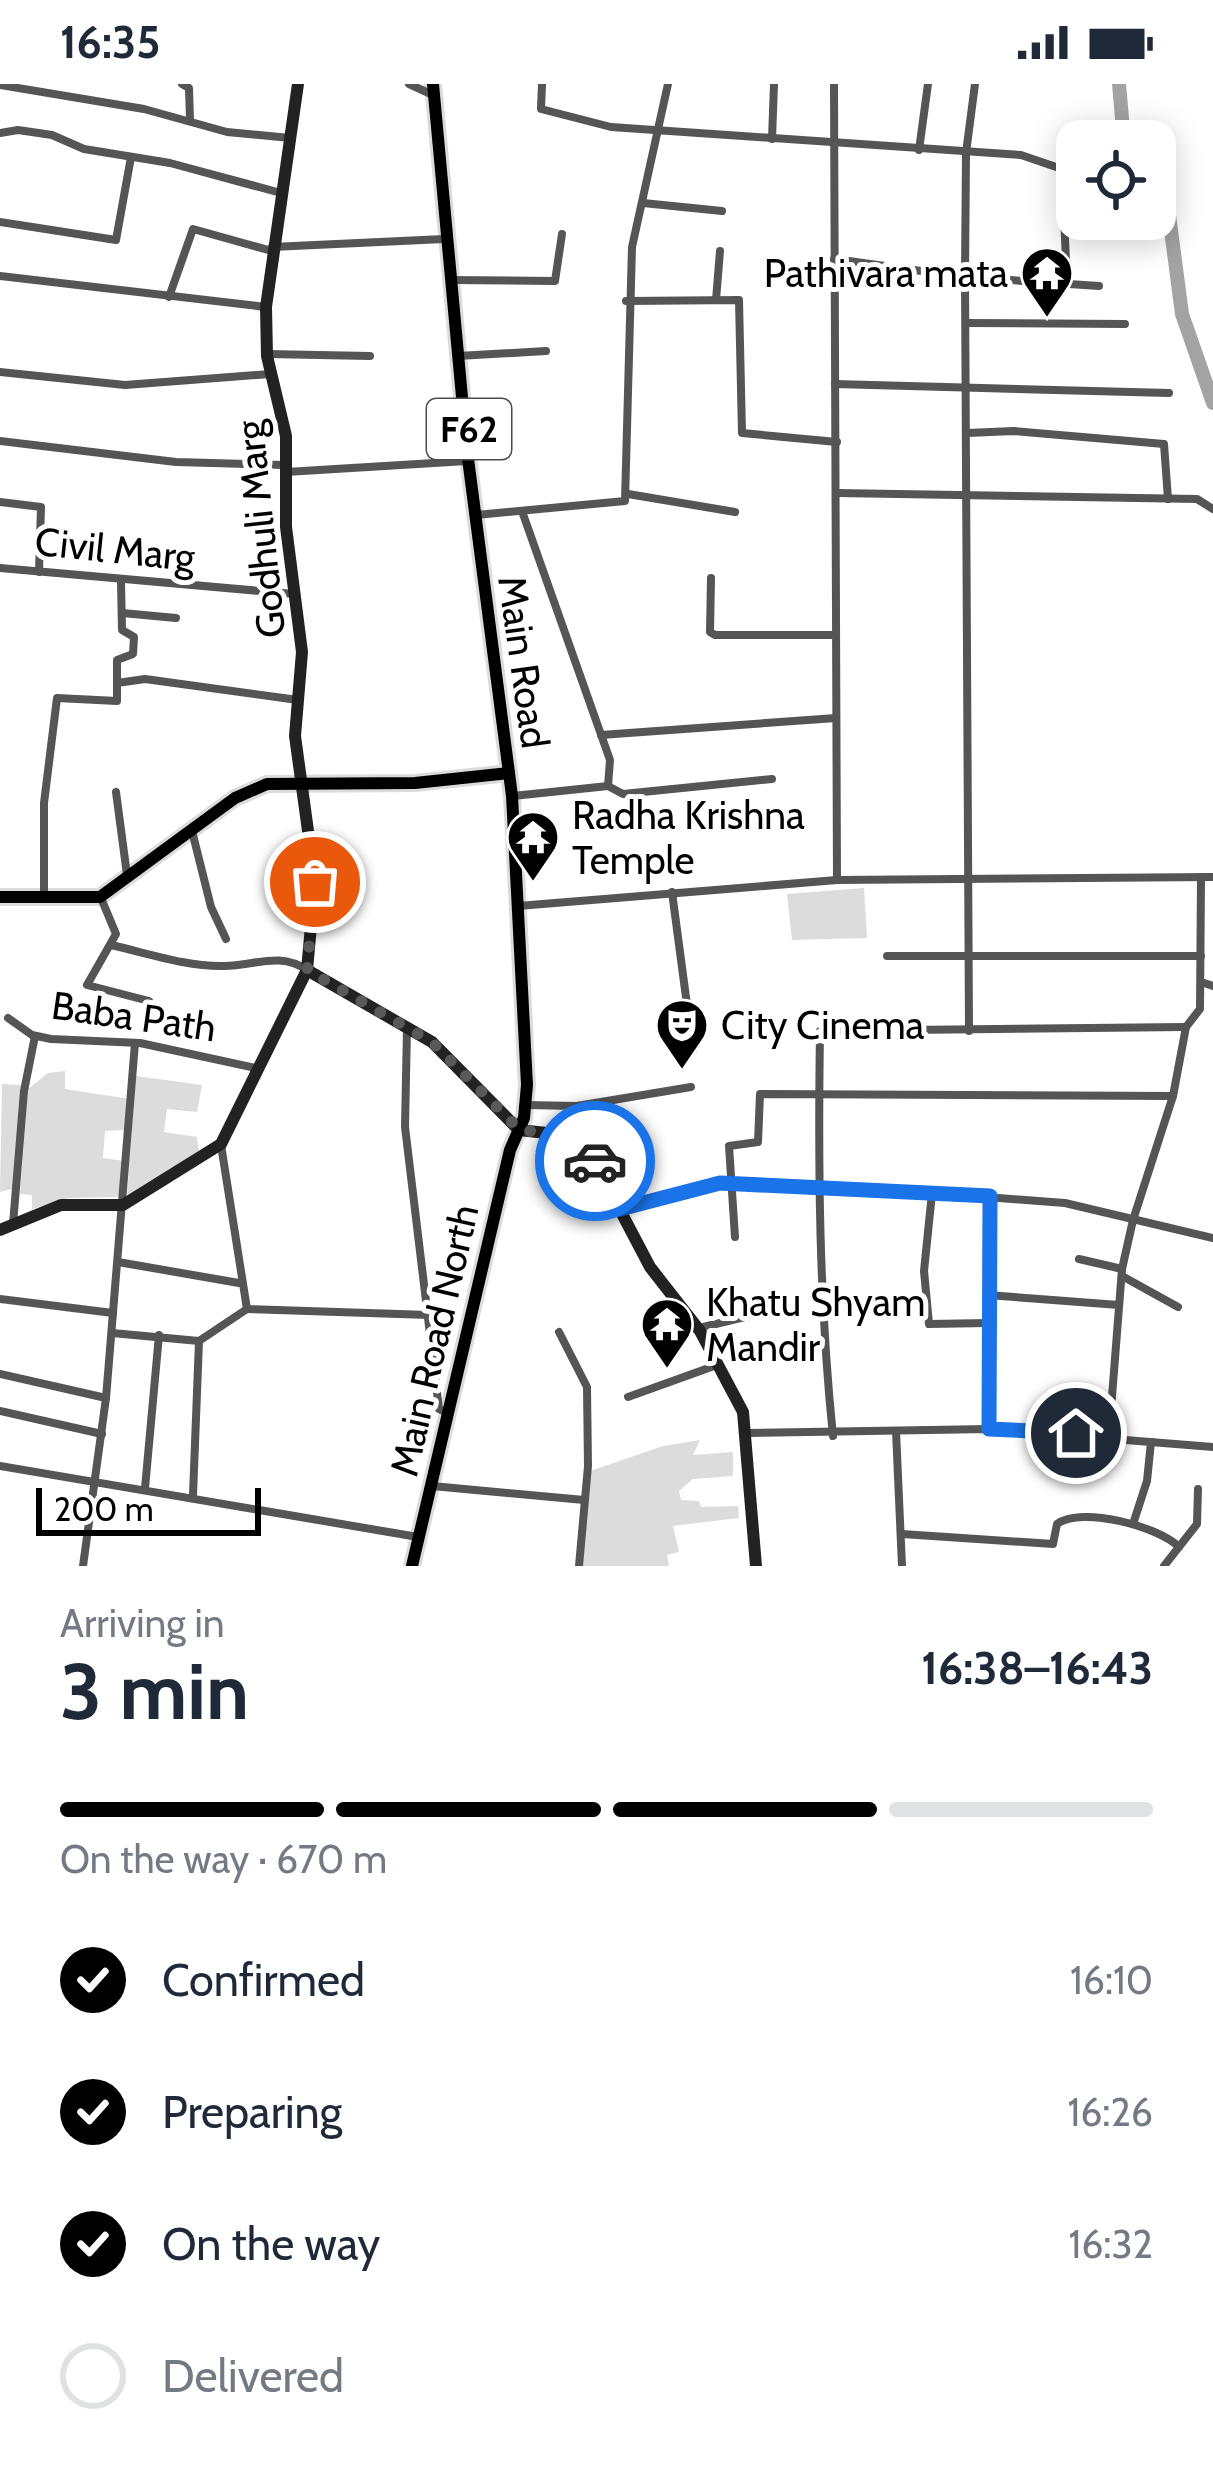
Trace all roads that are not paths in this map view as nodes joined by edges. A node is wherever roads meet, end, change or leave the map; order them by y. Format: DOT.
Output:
graph roads {
  1 [pos="182,84"];
  2 [pos="296,84"];
  3 [pos="409,84"];
  4 [pos="542,84"];
  5 [pos="668,84"];
  6 [pos="774,84"];
  7 [pos="834,84"];
  8 [pos="928,84"];
  9 [pos="975,84"];
  10 [pos="0,85"];
  11 [pos="434,88"];
  12 [pos="190,120"];
  13 [pos="662,131"];
  14 [pos="0,134"];
  15 [pos="290,138"];
  16 [pos="772,140"];
  17 [pos="834,146"];
  18 [pos="919,150"];
  19 [pos="966,153"];
  20 [pos="131,157"];
  21 [pos="281,193"];
  22 [pos="643,203"];
  23 [pos="722,211"];
  24 [pos="0,222"];
  25 [pos="562,234"];
  26 [pos="444,239"];
  27 [pos="272,249"];
  28 [pos="721,251"];
  29 [pos="834,259"];
  30 [pos="0,276"];
  31 [pos="965,277"];
  32 [pos="451,280"];
  33 [pos="1066,284"];
  34 [pos="1099,286"];
  35 [pos="169,297"];
  36 [pos="716,300"];
  37 [pos="626,301"];
  38 [pos="266,307"];
  39 [pos="966,323"];
  40 [pos="1125,323"];
  41 [pos="546,351"];
  42 [pos="267,354"];
  43 [pos="370,356"];
  44 [pos="459,356"];
  45 [pos="0,371"];
  46 [pos="270,374"];
  47 [pos="836,384"];
  48 [pos="966,389"];
  49 [pos="1168,393"];
  50 [pos="967,434"];
  51 [pos="0,441"];
  52 [pos="836,442"];
  53 [pos="468,460"];
  54 [pos="286,469"];
  55 [pos="837,493"];
  56 [pos="628,494"];
  57 [pos="968,497"];
  58 [pos="1168,499"];
  59 [pos="0,502"];
  60 [pos="1213,509"];
  61 [pos="735,512"];
  62 [pos="523,514"];
  63 [pos="476,515"];
  64 [pos="0,568"];
  65 [pos="39,572"];
  66 [pos="711,578"];
  67 [pos="122,582"];
  68 [pos="296,595"];
  69 [pos="122,613"];
  70 [pos="176,618"];
  71 [pos="835,635"];
  72 [pos="117,682"];
  73 [pos="298,700"];
  74 [pos="836,718"];
  75 [pos="602,735"];
  76 [pos="508,773"];
  77 [pos="772,779"];
  78 [pos="299,784"];
  79 [pos="608,786"];
  80 [pos="116,792"];
  81 [pos="512,796"];
  82 [pos="192,829"];
  83 [pos="128,875"];
  84 [pos="968,877"];
  85 [pos="1202,877"];
  86 [pos="1213,877"];
  87 [pos="837,880"];
  88 [pos="672,892"];
  89 [pos="0,897"];
  90 [pos="100,897"];
  91 [pos="44,898"];
  92 [pos="518,906"];
  93 [pos="226,939"];
  94 [pos="111,945"];
  95 [pos="887,956"];
  96 [pos="970,956"];
  97 [pos="1201,956"];
  98 [pos="307,970"];
  99 [pos="1201,982"];
  100 [pos="1213,986"];
  101 [pos="149,1001"];
  102 [pos="8,1018"];
  103 [pos="407,1026"];
  104 [pos="1186,1027"];
  105 [pos="969,1030"];
  106 [pos="35,1036"];
  107 [pos="135,1043"];
  108 [pos="694,1050"];
  109 [pos="256,1068"];
  110 [pos="691,1087"];
  111 [pos="819,1094"];
  112 [pos="1173,1096"];
  113 [pos="525,1105"];
  114 [pos="577,1106"];
  115 [pos="520,1130"];
  116 [pos="574,1136"];
  117 [pos="221,1144"];
  118 [pos="732,1183"];
  119 [pos="817,1187"];
  120 [pos="932,1192"];
  121 [pos="990,1196"];
  122 [pos="124,1205"];
  123 [pos="620,1209"];
  124 [pos="1133,1220"];
  125 [pos="6,1227"];
  126 [pos="734,1238"];
  127 [pos="1213,1238"];
  128 [pos="1079,1258"];
  129 [pos="118,1262"];
  130 [pos="1122,1273"];
  131 [pos="239,1283"];
  132 [pos="987,1295"];
  133 [pos="0,1299"];
  134 [pos="1120,1305"];
  135 [pos="1178,1307"];
  136 [pos="247,1309"];
  137 [pos="113,1312"];
  138 [pos="429,1315"];
  139 [pos="753,1315"];
  140 [pos="988,1323"];
  141 [pos="698,1329"];
  142 [pos="560,1332"];
  143 [pos="112,1333"];
  144 [pos="159,1335"];
  145 [pos="200,1341"];
  146 [pos="718,1365"];
  147 [pos="0,1374"];
  148 [pos="628,1397"];
  149 [pos="106,1398"];
  150 [pos="0,1411"];
  151 [pos="450,1414"];
  152 [pos="989,1429"];
  153 [pos="896,1431"];
  154 [pos="747,1433"];
  155 [pos="102,1434"];
  156 [pos="833,1436"];
  157 [pos="1109,1436"];
  158 [pos="1151,1442"];
  159 [pos="1213,1447"];
  160 [pos="0,1466"];
  161 [pos="96,1480"];
  162 [pos="430,1486"];
  163 [pos="146,1488"];
  164 [pos="1198,1490"];
  165 [pos="193,1495"];
  166 [pos="584,1501"];
  167 [pos="1133,1524"];
  168 [pos="902,1534"];
  169 [pos="419,1538"];
  170 [pos="1179,1547"];
  171 [pos="83,1566"];
  172 [pos="412,1566"];
  173 [pos="578,1566"];
  174 [pos="756,1566"];
  175 [pos="902,1566"];
  176 [pos="1164,1566"];
  1 -- 12 [label="street"];
  2 -- 15 [label="main road, Godhuli Marg"];
  3 -- 11 [label="street"];
  4 -- 13 [label="street"];
  5 -- 13 [label="street"];
  6 -- 16 [label="street"];
  7 -- 17 [label="street"];
  8 -- 18 [label="street"];
  9 -- 19 [label="street"];
  10 -- 12 [label="street"];
  11 -- 26 [label="main road, Main Road / F62"];
  11 -- 32 [label="main road, Main Road / F62"];
  12 -- 15 [label="street"];
  13 -- 16 [label="street"];
  13 -- 22 [label="street"];
  14 -- 20 [label="street"];
  15 -- 21 [label="main road, Godhuli Marg"];
  16 -- 17 [label="street"];
  17 -- 18 [label="street"];
  17 -- 29 [label="street"];
  18 -- 19 [label="street"];
  19 -- 31 [label="street"];
  19 -- 33 [label="street"];
  20 -- 21 [label="street"];
  20 -- 24 [label="street"];
  21 -- 27 [label="main road, Godhuli Marg"];
  22 -- 23 [label="street"];
  22 -- 37 [label="street"];
  25 -- 32 [label="street"];
  26 -- 27 [label="street"];
  26 -- 32 [label="main road, Main Road / F62"];
  27 -- 35 [label="street"];
  27 -- 38 [label="main road, Godhuli Marg"];
  28 -- 36 [label="street"];
  29 -- 31 [label="street"];
  29 -- 47 [label="street"];
  30 -- 35 [label="street"];
  31 -- 33 [label="street"];
  31 -- 39 [label="street"];
  32 -- 44 [label="main road, Main Road / F62"];
  33 -- 34 [label="street"];
  35 -- 38 [label="street"];
  36 -- 37 [label="street"];
  36 -- 52 [label="street"];
  37 -- 56 [label="street"];
  38 -- 42 [label="main road, Godhuli Marg"];
  39 -- 40 [label="street"];
  39 -- 48 [label="street"];
  41 -- 44 [label="street"];
  42 -- 43 [label="street"];
  42 -- 46 [label="main road, Godhuli Marg"];
  44 -- 53 [label="main road, Main Road / F62"];
  44 -- 63 [label="main road, Main Road / F62"];
  45 -- 46 [label="street"];
  46 -- 54 [label="main road, Godhuli Marg"];
  47 -- 48 [label="street"];
  47 -- 52 [label="street"];
  48 -- 49 [label="street"];
  48 -- 50 [label="street"];
  50 -- 57 [label="street"];
  50 -- 58 [label="street"];
  51 -- 54 [label="street"];
  52 -- 55 [label="street"];
  53 -- 54 [label="street"];
  53 -- 63 [label="main road, Main Road / F62"];
  54 -- 68 [label="main road, Godhuli Marg"];
  55 -- 57 [label="street"];
  55 -- 71 [label="street"];
  56 -- 61 [label="street"];
  56 -- 62 [label="street"];
  57 -- 58 [label="street"];
  57 -- 84 [label="street"];
  58 -- 60 [label="street"];
  59 -- 65 [label="street"];
  62 -- 63 [label="street"];
  62 -- 75 [label="street"];
  63 -- 76 [label="main road, Main Road / F62"];
  64 -- 65 [label="street, Civil Marg"];
  65 -- 67 [label="street, Civil Marg"];
  66 -- 71 [label="street"];
  67 -- 68 [label="street, Civil Marg"];
  67 -- 69 [label="street"];
  68 -- 73 [label="main road, Godhuli Marg"];
  69 -- 70 [label="street"];
  69 -- 72 [label="street"];
  71 -- 74 [label="street"];
  72 -- 73 [label="street"];
  72 -- 91 [label="street"];
  73 -- 78 [label="main road, Godhuli Marg"];
  74 -- 75 [label="street"];
  74 -- 87 [label="street"];
  75 -- 79 [label="street"];
  76 -- 78 [label="main road"];
  76 -- 81 [label="main road, F62"];
  77 -- 79 [label="street"];
  78 -- 82 [label="main road"];
  78 -- 98 [label="main road, Godhuli Marg"];
  79 -- 81 [label="street"];
  80 -- 83 [label="street"];
  81 -- 92 [label="main road, F62"];
  82 -- 83 [label="main road"];
  82 -- 93 [label="street"];
  83 -- 90 [label="main road"];
  84 -- 85 [label="street"];
  84 -- 87 [label="street"];
  84 -- 96 [label="street"];
  85 -- 86 [label="street"];
  85 -- 97 [label="street"];
  87 -- 88 [label="street"];
  88 -- 92 [label="street"];
  88 -- 108 [label="street"];
  89 -- 91 [label="main road"];
  90 -- 91 [label="main road"];
  90 -- 94 [label="street"];
  92 -- 113 [label="main road, F62"];
  94 -- 98 [label="street"];
  94 -- 101 [label="street"];
  95 -- 96 [label="street"];
  96 -- 97 [label="street"];
  96 -- 105 [label="street"];
  97 -- 99 [label="street"];
  98 -- 103 [label="main road"];
  98 -- 109 [label="main road"];
  99 -- 100 [label="street"];
  99 -- 104 [label="street"];
  102 -- 106 [label="street, Baba Path"];
  103 -- 115 [label="main road"];
  103 -- 138 [label="street"];
  104 -- 105 [label="street"];
  104 -- 112 [label="street"];
  105 -- 111 [label="street"];
  106 -- 107 [label="street, Baba Path"];
  106 -- 125 [label="street"];
  107 -- 109 [label="street, Baba Path"];
  107 -- 122 [label="street"];
  109 -- 117 [label="main road"];
  110 -- 114 [label="street"];
  111 -- 112 [label="street"];
  111 -- 118 [label="street"];
  111 -- 119 [label="street"];
  112 -- 124 [label="street"];
  113 -- 114 [label="street"];
  113 -- 115 [label="main road, F62"];
  114 -- 116 [label="street"];
  115 -- 116 [label="main road"];
  115 -- 151 [label="main road, Main Road North / F62"];
  116 -- 123 [label="main road"];
  117 -- 122 [label="main road"];
  117 -- 131 [label="street"];
  118 -- 119 [label="street"];
  118 -- 123 [label="street"];
  118 -- 126 [label="street"];
  119 -- 120 [label="street"];
  119 -- 156 [label="street"];
  120 -- 121 [label="street"];
  120 -- 140 [label="street"];
  121 -- 124 [label="street"];
  121 -- 132 [label="street"];
  122 -- 125 [label="main road"];
  122 -- 129 [label="street"];
  123 -- 141 [label="main road"];
  124 -- 127 [label="street"];
  124 -- 130 [label="street"];
  128 -- 130 [label="street"];
  129 -- 131 [label="street"];
  129 -- 137 [label="street"];
  130 -- 134 [label="street"];
  130 -- 135 [label="street"];
  131 -- 136 [label="street"];
  132 -- 134 [label="street"];
  132 -- 140 [label="street"];
  133 -- 137 [label="street"];
  134 -- 157 [label="street"];
  136 -- 138 [label="street"];
  136 -- 145 [label="street"];
  137 -- 143 [label="street"];
  138 -- 151 [label="street"];
  139 -- 141 [label="street"];
  140 -- 152 [label="street"];
  141 -- 146 [label="main road"];
  142 -- 166 [label="street"];
  143 -- 144 [label="street"];
  143 -- 149 [label="street"];
  144 -- 145 [label="street"];
  144 -- 163 [label="street"];
  145 -- 165 [label="street"];
  146 -- 148 [label="street"];
  146 -- 154 [label="main road"];
  147 -- 149 [label="street"];
  149 -- 155 [label="street"];
  150 -- 155 [label="street"];
  151 -- 162 [label="main road, Main Road North / F62"];
  152 -- 153 [label="street"];
  152 -- 157 [label="street"];
  153 -- 156 [label="street"];
  153 -- 168 [label="street"];
  154 -- 156 [label="street"];
  154 -- 174 [label="main road"];
  155 -- 161 [label="street"];
  157 -- 158 [label="street"];
  158 -- 159 [label="street"];
  158 -- 167 [label="street"];
  160 -- 161 [label="street"];
  161 -- 163 [label="street"];
  161 -- 171 [label="street"];
  162 -- 166 [label="street"];
  162 -- 169 [label="main road, Main Road North / F62"];
  163 -- 165 [label="street"];
  164 -- 170 [label="street"];
  165 -- 169 [label="street"];
  166 -- 173 [label="street"];
  167 -- 168 [label="street"];
  167 -- 170 [label="street"];
  168 -- 175 [label="street"];
  169 -- 172 [label="main road, Main Road North / F62"];
  170 -- 176 [label="street"];
}
